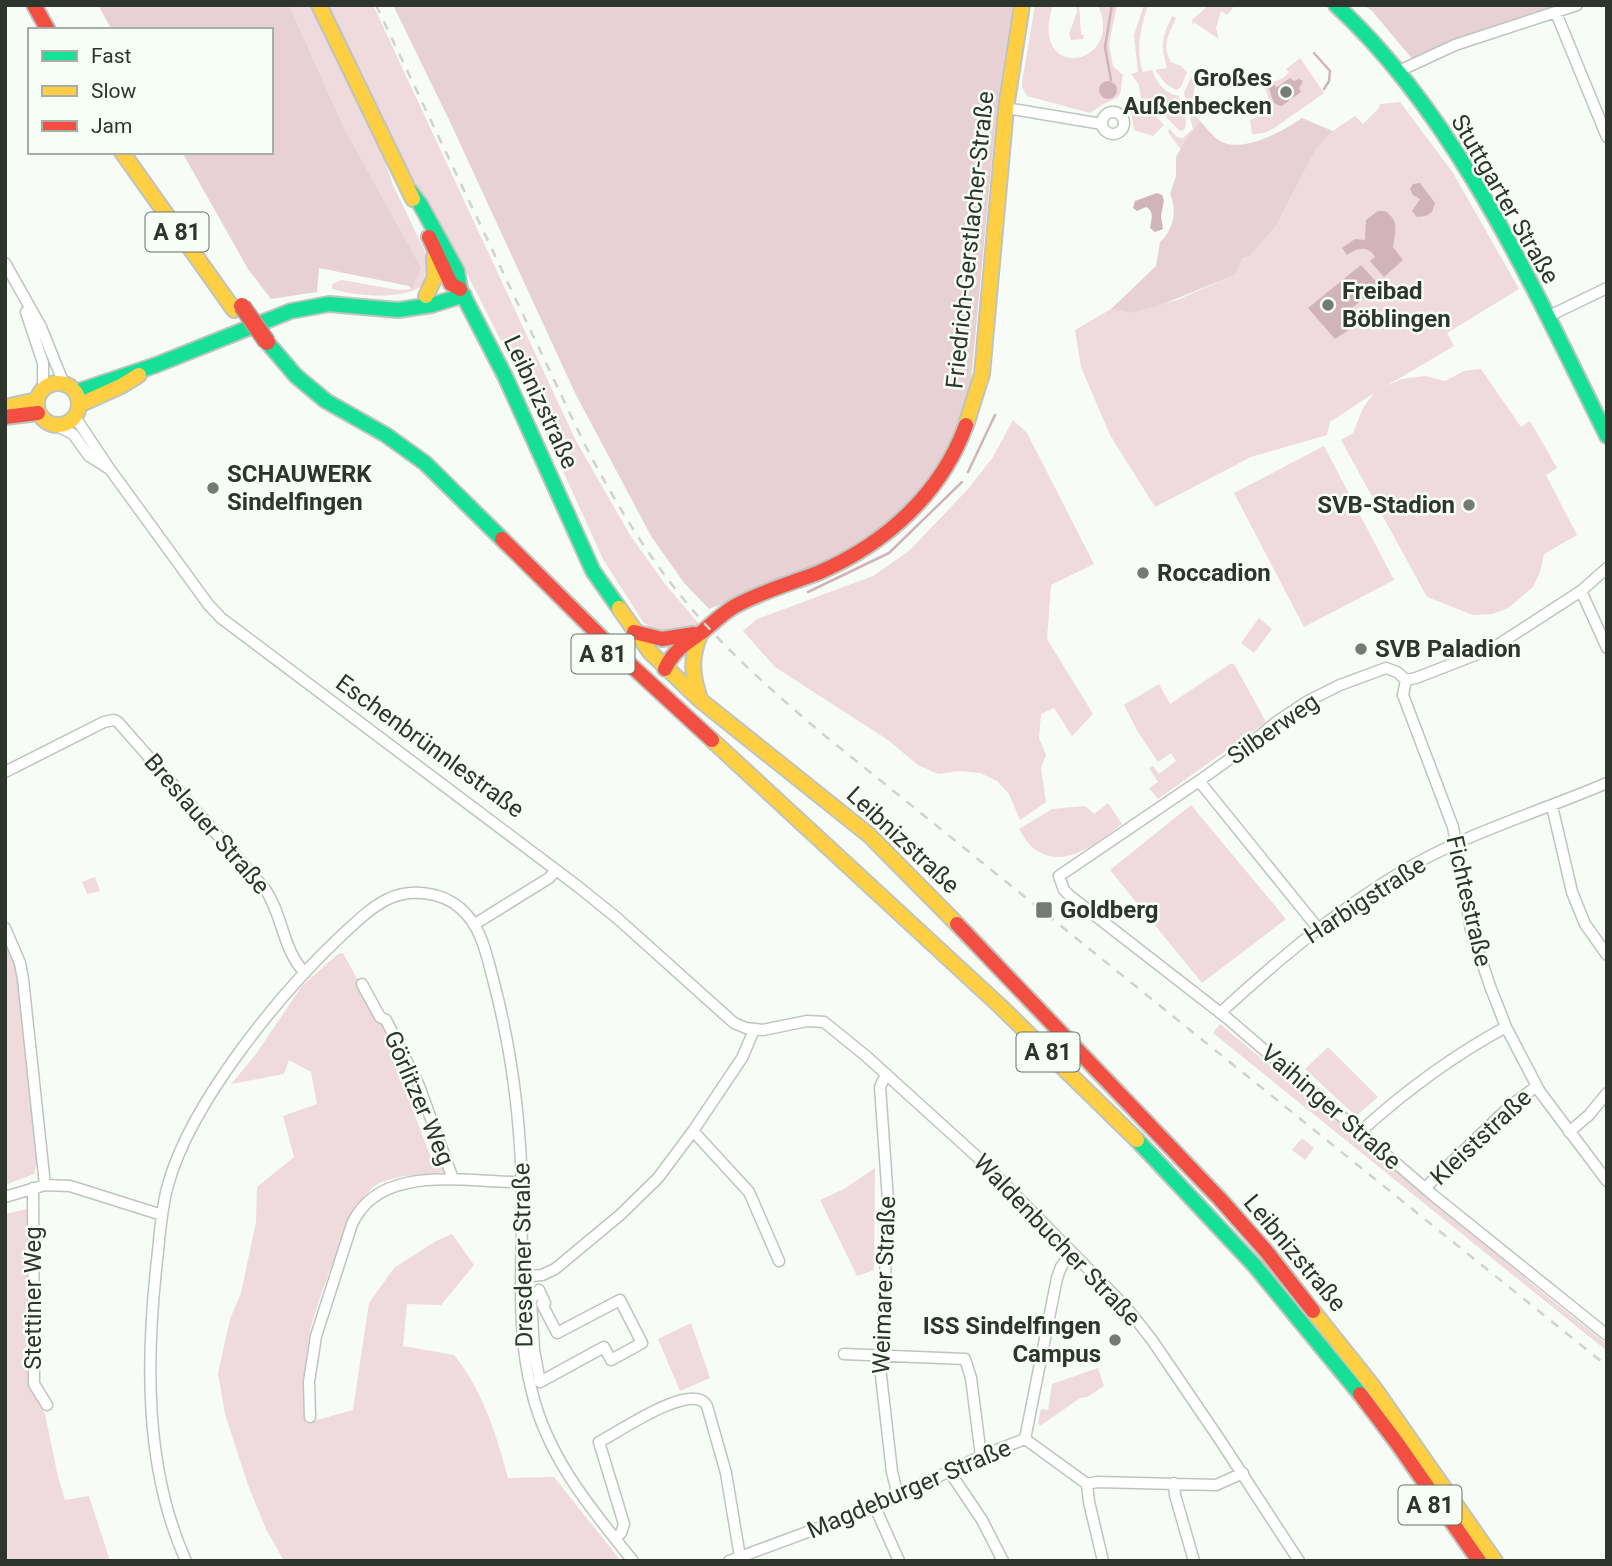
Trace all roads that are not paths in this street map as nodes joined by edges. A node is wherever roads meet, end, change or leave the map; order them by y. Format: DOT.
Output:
graph roads {
  1 [pos="34,5"];
  2 [pos="46,5"];
  3 [pos="319,5"];
  4 [pos="1022,5"];
  5 [pos="1336,5"];
  6 [pos="1577,5"];
  7 [pos="1556,13"];
  8 [pos="47,28"];
  9 [pos="58,28"];
  10 [pos="1399,71"];
  11 [pos="1006,108"];
  12 [pos="1102,124"];
  13 [pos="1607,137"];
  14 [pos="123,154"];
  15 [pos="133,154"];
  16 [pos="410,191"];
  17 [pos="428,236"];
  18 [pos="5,263"];
  19 [pos="1607,288"];
  20 [pos="462,292"];
  21 [pos="426,296"];
  22 [pos="238,308"];
  23 [pos="408,309"];
  24 [pos="1547,317"];
  25 [pos="263,344"];
  26 [pos="73,399"];
  27 [pos="39,401"];
  28 [pos="5,407"];
  29 [pos="5,417"];
  30 [pos="57,426"];
  31 [pos="1607,436"];
  32 [pos="109,468"];
  33 [pos="1607,568"];
  34 [pos="1581,591"];
  35 [pos="634,632"];
  36 [pos="702,632"];
  37 [pos="693,648"];
  38 [pos="1607,648"];
  39 [pos="665,668"];
  40 [pos="1406,680"];
  41 [pos="700,700"];
  42 [pos="5,772"];
  43 [pos="1199,780"];
  44 [pos="1607,783"];
  45 [pos="1552,806"];
  46 [pos="1458,844"];
  47 [pos="556,870"];
  48 [pos="1059,876"];
  49 [pos="475,924"];
  50 [pos="1317,927"];
  51 [pos="5,928"];
  52 [pos="1607,955"];
  53 [pos="305,973"];
  54 [pos="362,984"];
  55 [pos="1220,1013"];
  56 [pos="1506,1027"];
  57 [pos="754,1030"];
  58 [pos="886,1074"];
  59 [pos="1537,1086"];
  60 [pos="1607,1094"];
  61 [pos="693,1131"];
  62 [pos="1360,1132"];
  63 [pos="1569,1132"];
  64 [pos="453,1179"];
  65 [pos="1607,1181"];
  66 [pos="522,1182"];
  67 [pos="45,1185"];
  68 [pos="33,1188"];
  69 [pos="1425,1188"];
  70 [pos="5,1197"];
  71 [pos="162,1215"];
  72 [pos="1072,1252"];
  73 [pos="779,1261"];
  74 [pos="522,1277"];
  75 [pos="1607,1335"];
  76 [pos="844,1354"];
  77 [pos="882,1356"];
  78 [pos="540,1382"];
  79 [pos="47,1405"];
  80 [pos="310,1417"];
  81 [pos="1025,1439"];
  82 [pos="981,1456"];
  83 [pos="949,1471"];
  84 [pos="1243,1473"];
  85 [pos="1174,1483"];
  86 [pos="1087,1484"];
  87 [pos="898,1496"];
  88 [pos="875,1507"];
  89 [pos="615,1538"];
  90 [pos="740,1557"];
  91 [pos="186,1561"];
  92 [pos="633,1561"];
  93 [pos="729,1561"];
  94 [pos="899,1561"];
  95 [pos="1003,1561"];
  96 [pos="1104,1561"];
  97 [pos="1194,1561"];
  98 [pos="1299,1561"];
  99 [pos="1469,1561"];
  100 [pos="1479,1561"];
  101 [pos="1495,1561"];
  1 -- 8 [label="main road"];
  2 -- 9 [label="main road"];
  3 -- 16 [label="main road"];
  4 -- 11 [label="main road, Friedrich-Gerstlacher-Straße"];
  5 -- 10 [label="main road, Stuttgarter Straße"];
  6 -- 7 [label="street"];
  7 -- 10 [label="street"];
  7 -- 13 [label="street"];
  10 -- 24 [label="main road, Stuttgarter Straße"];
  11 -- 12 [label="street"];
  11 -- 36 [label="main road, Friedrich-Gerstlacher-Straße"];
  14 -- 22 [label="main road, A 81"];
  15 -- 22 [label="main road, A 81"];
  16 -- 17 [label="main road"];
  16 -- 20 [label="main road"];
  17 -- 20 [label="main road"];
  17 -- 21 [label="main road"];
  18 -- 26 [label="street, Eschenbrünnlestraße"];
  18 -- 27 [label="street"];
  19 -- 24 [label="street"];
  20 -- 21 [label="main road"];
  20 -- 23 [label="main road"];
  20 -- 35 [label="main road, Leibnizstraße"];
  21 -- 23 [label="main road"];
  22 -- 25 [label="main road, A 81, bridge"];
  23 -- 26 [label="main road"];
  24 -- 31 [label="main road, Stuttgarter Straße"];
  25 -- 99 [label="main road, A 81"];
  25 -- 100 [label="main road, A 81"];
  26 -- 27 [label="main road"];
  26 -- 30 [label="main road"];
  26 -- 32 [label="street, Eschenbrünnlestraße"];
  27 -- 28 [label="main road"];
  27 -- 29 [label="main road"];
  27 -- 30 [label="main road"];
  30 -- 32 [label="street, Eschenbrünnlestraße"];
  32 -- 47 [label="street, Eschenbrünnlestraße"];
  33 -- 34 [label="street"];
  34 -- 38 [label="street"];
  34 -- 40 [label="street"];
  35 -- 36 [label="main road, Friedrich-Gerstlacher-Straße"];
  35 -- 39 [label="main road, Leibnizstraße"];
  36 -- 37 [label="main road, Friedrich-Gerstlacher-Straße"];
  36 -- 39 [label="main road, Friedrich-Gerstlacher-Straße"];
  37 -- 39 [label="main road, Friedrich-Gerstlacher-Straße"];
  37 -- 41 [label="main road"];
  39 -- 41 [label="main road, Leibnizstraße"];
  40 -- 43 [label="street, Silberweg"];
  40 -- 46 [label="street, Fichtestraße"];
  41 -- 101 [label="main road, Leibnizstraße"];
  42 -- 53 [label="street, Breslauer Straße"];
  43 -- 48 [label="street, Silberweg"];
  43 -- 50 [label="street"];
  44 -- 45 [label="street, Harbigstraße"];
  45 -- 46 [label="street, Harbigstraße"];
  45 -- 52 [label="street"];
  46 -- 50 [label="street, Harbigstraße"];
  46 -- 56 [label="street, Fichtestraße"];
  47 -- 49 [label="street"];
  47 -- 57 [label="street, Eschenbrünnlestraße"];
  48 -- 55 [label="street, Vaihinger Straße"];
  49 -- 53 [label="street"];
  49 -- 66 [label="street, Dresdener Straße"];
  50 -- 55 [label="street, Harbigstraße"];
  51 -- 67 [label="street"];
  53 -- 71 [label="street"];
  54 -- 64 [label="street, Görlitzer Weg"];
  55 -- 62 [label="street, Vaihinger Straße"];
  56 -- 59 [label="street, Fichtestraße"];
  56 -- 62 [label="street"];
  57 -- 58 [label="street, Waldenbucher Straße"];
  57 -- 61 [label="street"];
  58 -- 72 [label="street, Waldenbucher Straße"];
  58 -- 77 [label="street, Weimarer Straße"];
  59 -- 63 [label="street, Fichtestraße"];
  59 -- 69 [label="street, Kleiststraße"];
  60 -- 63 [label="street"];
  61 -- 73 [label="street"];
  61 -- 74 [label="street"];
  62 -- 69 [label="street, Vaihinger Straße"];
  63 -- 65 [label="street, Fichtestraße"];
  64 -- 66 [label="street"];
  64 -- 80 [label="street"];
  66 -- 74 [label="street, Dresdener Straße"];
  67 -- 68 [label="street"];
  67 -- 71 [label="street"];
  68 -- 70 [label="street"];
  68 -- 79 [label="street, Stettiner Weg"];
  69 -- 75 [label="street, Vaihinger Straße"];
  71 -- 91 [label="street"];
  72 -- 81 [label="street"];
  72 -- 84 [label="street, Waldenbucher Straße"];
  74 -- 89 [label="street, Dresdener Straße"];
  76 -- 77 [label="street"];
  77 -- 82 [label="street"];
  77 -- 87 [label="street, Weimarer Straße"];
  78 -- 78 [label="street"];
  81 -- 82 [label="street, Magdeburger Straße"];
  81 -- 86 [label="street, Magdeburger Straße"];
  82 -- 83 [label="street, Magdeburger Straße"];
  83 -- 87 [label="street, Magdeburger Straße"];
  83 -- 95 [label="street"];
  84 -- 85 [label="street"];
  84 -- 98 [label="street, Waldenbucher Straße"];
  85 -- 86 [label="street"];
  85 -- 97 [label="street"];
  86 -- 96 [label="street"];
  87 -- 88 [label="street, Magdeburger Straße"];
  88 -- 90 [label="street, Magdeburger Straße"];
  88 -- 94 [label="street"];
  89 -- 90 [label="street"];
  89 -- 92 [label="street, Dresdener Straße"];
  90 -- 93 [label="street, Magdeburger Straße"];
}
